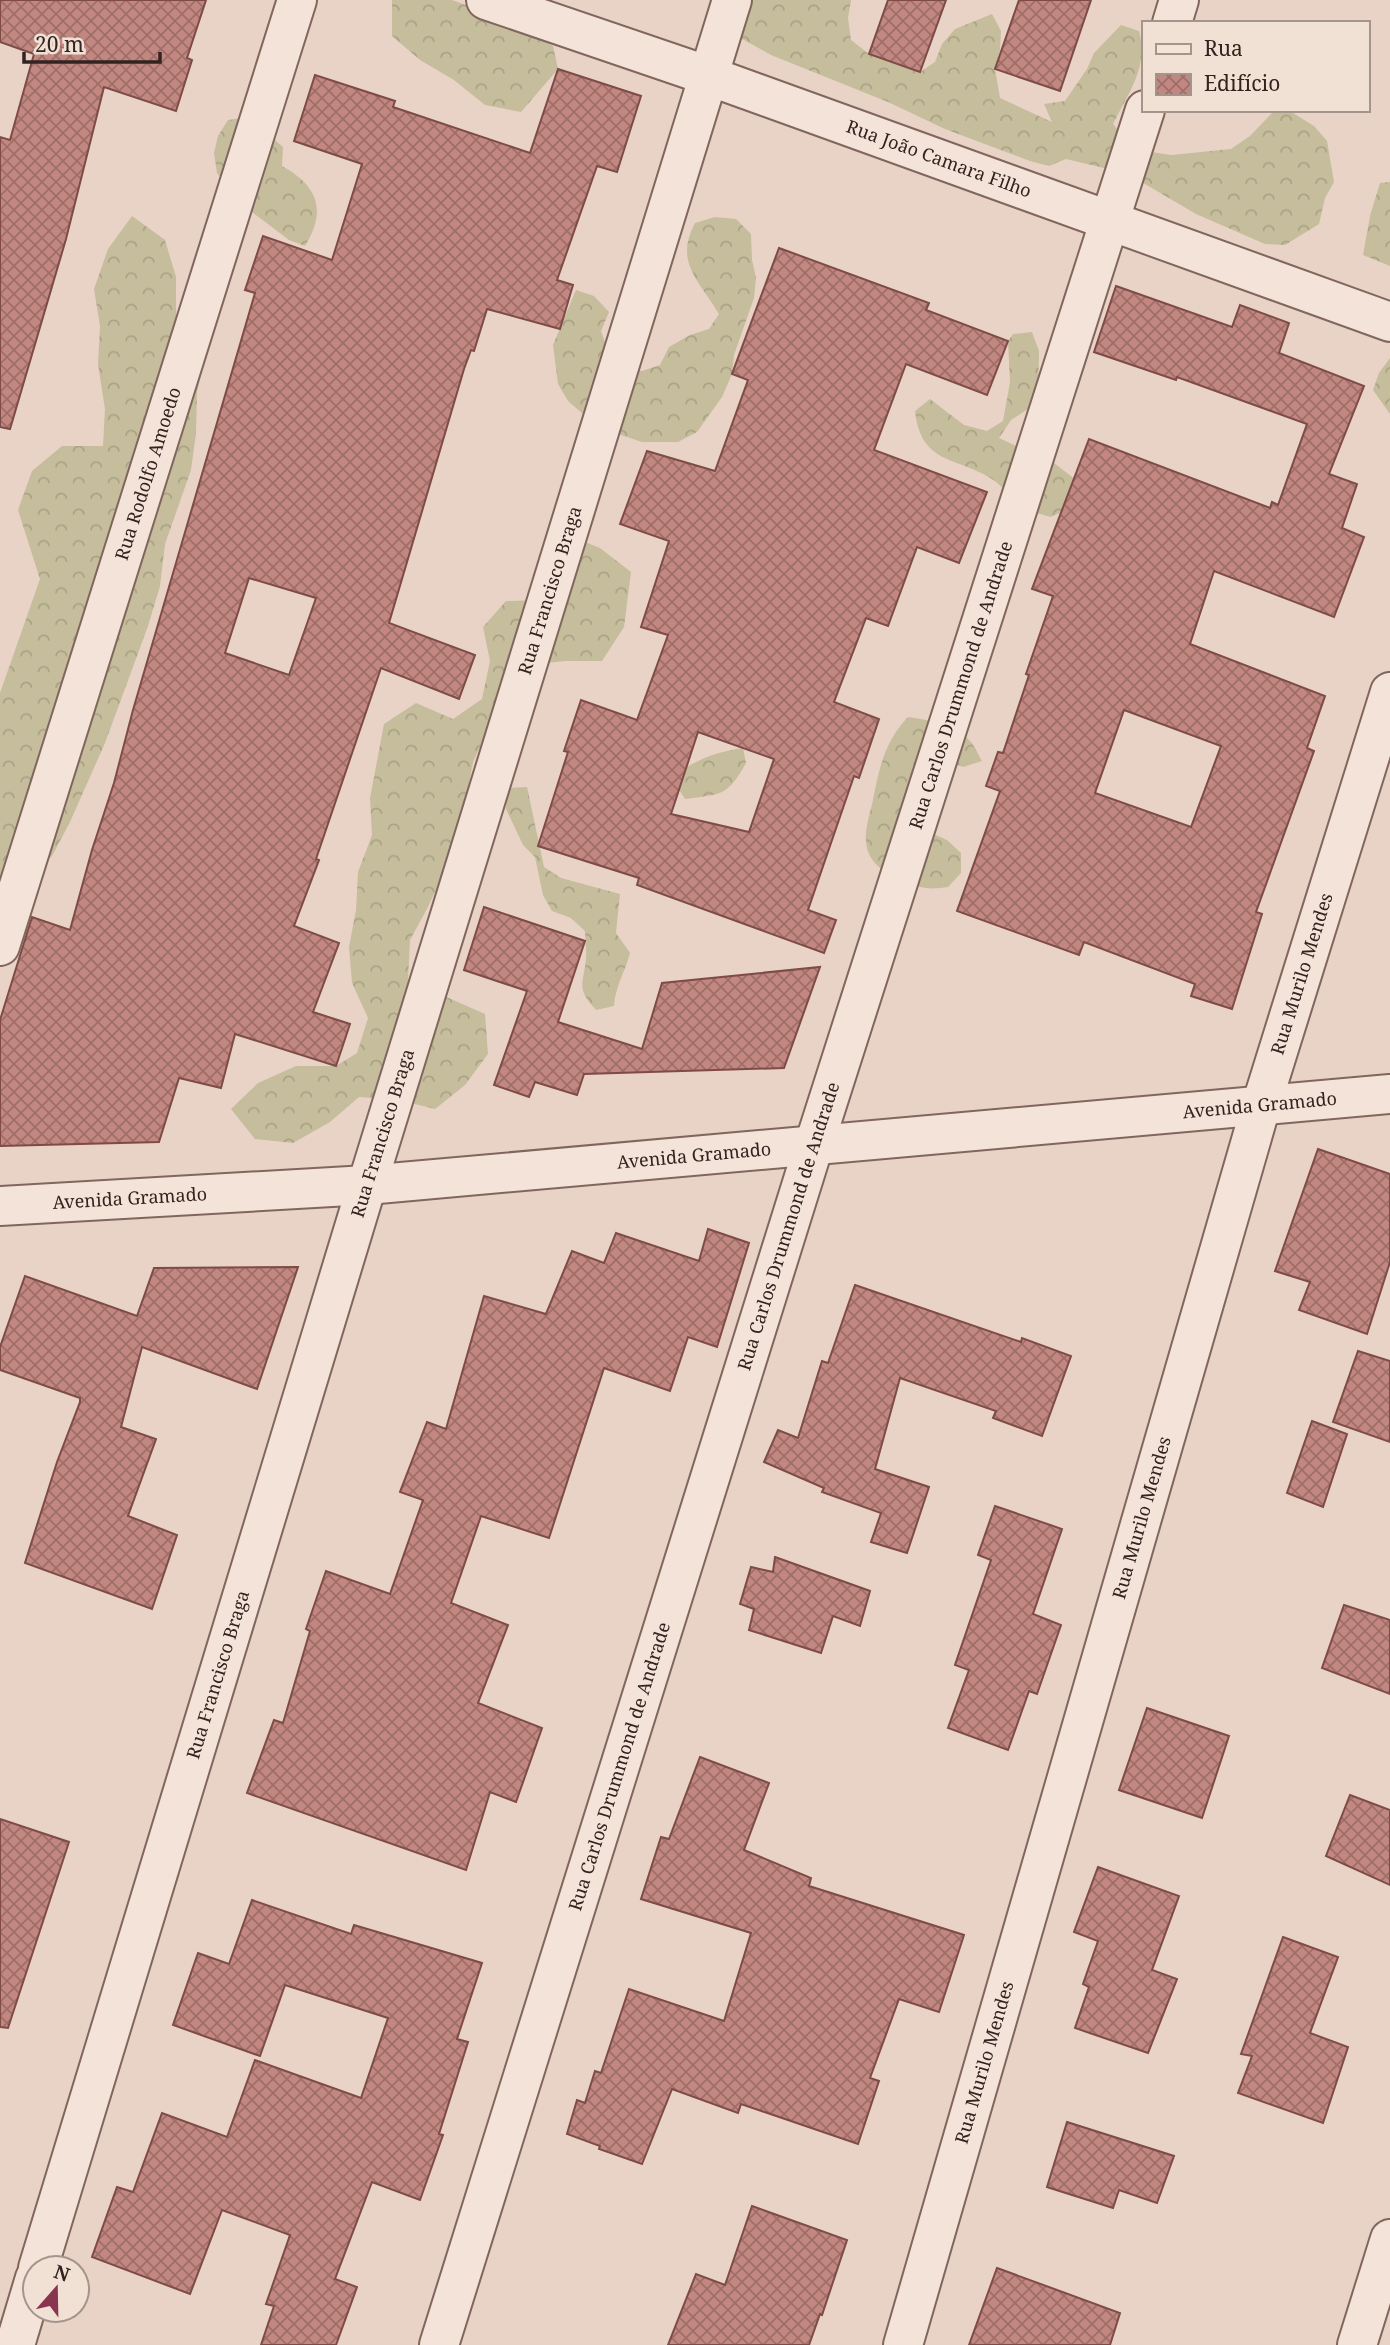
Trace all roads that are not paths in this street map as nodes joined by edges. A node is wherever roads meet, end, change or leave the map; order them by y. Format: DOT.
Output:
graph roads {
  1 [pos="297,0"];
  2 [pos="486,0"];
  3 [pos="732,0"];
  4 [pos="1179,0"];
  5 [pos="1173,21"];
  6 [pos="709,76"];
  7 [pos="1144,112"];
  8 [pos="1110,223"];
  9 [pos="1390,321"];
  10 [pos="1390,692"];
  11 [pos="0,946"];
  12 [pos="1390,1094"];
  13 [pos="1261,1106"];
  14 [pos="814,1145"];
  15 [pos="367,1185"];
  16 [pos="0,1206"];
  17 [pos="1390,2239"];
  18 [pos="42,2254"];
  19 [pos="21,2324"];
  20 [pos="15,2345"];
  21 [pos="439,2345"];
  22 [pos="903,2345"];
  23 [pos="1357,2345"];
  1 -- 11 [label="street, Rua Rodolfo Amoedo"];
  2 -- 6 [label="street, Rua João Camara Filho"];
  3 -- 6 [label="street, Rua Francisco Braga"];
  4 -- 5 [label="street"];
  6 -- 8 [label="street, Rua João Camara Filho"];
  6 -- 15 [label="street, Rua Francisco Braga"];
  7 -- 8 [label="street, Rua Carlos Drummond de Andrade"];
  8 -- 9 [label="street, Rua João Camara Filho"];
  8 -- 14 [label="street, Rua Carlos Drummond de Andrade"];
  10 -- 13 [label="street, Rua Murilo Mendes"];
  12 -- 13 [label="street, Avenida Gramado"];
  13 -- 14 [label="street, Avenida Gramado"];
  13 -- 22 [label="street, Rua Murilo Mendes"];
  14 -- 15 [label="street, Avenida Gramado"];
  14 -- 21 [label="street, Rua Carlos Drummond de Andrade"];
  15 -- 16 [label="street, Avenida Gramado"];
  15 -- 18 [label="street, Rua Francisco Braga"];
  17 -- 23 [label="street"];
  19 -- 20 [label="street"];
}
